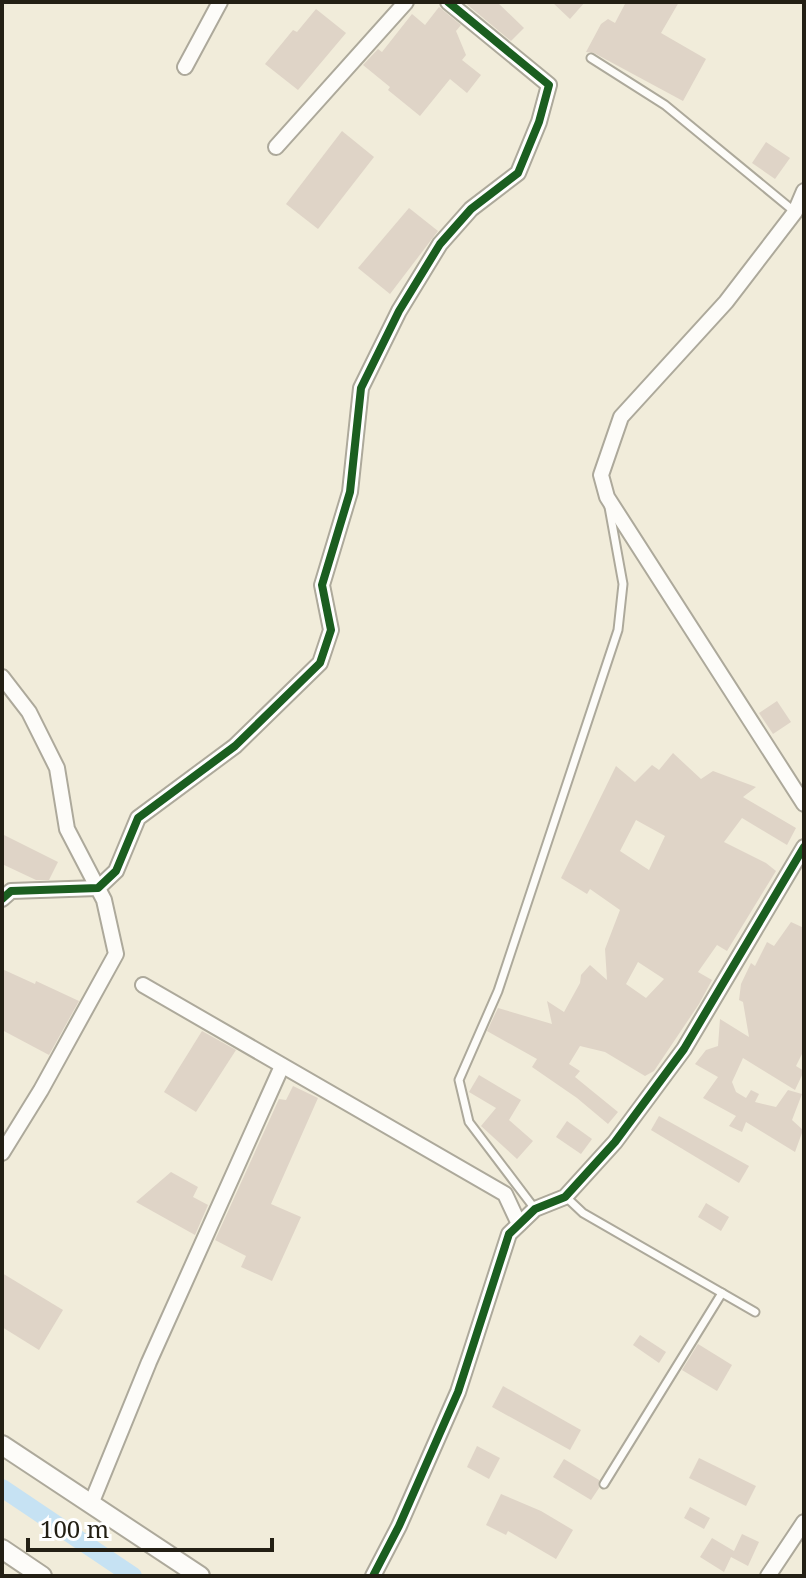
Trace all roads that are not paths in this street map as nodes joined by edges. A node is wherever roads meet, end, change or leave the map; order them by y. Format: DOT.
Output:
graph roads {
  1 [pos="220,2"];
  2 [pos="406,2"];
  3 [pos="448,2"];
  4 [pos="591,58"];
  5 [pos="185,67"];
  6 [pos="276,147"];
  7 [pos="804,191"];
  8 [pos="795,212"];
  9 [pos="607,497"];
  10 [pos="2,677"];
  11 [pos="804,804"];
  12 [pos="804,847"];
  13 [pos="98,888"];
  14 [pos="2,899"];
  15 [pos="143,985"];
  16 [pos="282,1066"];
  17 [pos="2,1153"];
  18 [pos="565,1197"];
  19 [pos="535,1209"];
  20 [pos="519,1224"];
  21 [pos="722,1293"];
  22 [pos="755,1312"];
  23 [pos="2,1445"];
  24 [pos="604,1484"];
  25 [pos="91,1504"];
  26 [pos="804,1522"];
  27 [pos="2,1549"];
  28 [pos="42,1576"];
  29 [pos="200,1576"];
  30 [pos="373,1576"];
  31 [pos="768,1576"];
  1 -- 5 [label="street"];
  2 -- 6 [label="street"];
  3 -- 13 [label="street"];
  4 -- 8 [label="lane"];
  7 -- 8 [label="street"];
  8 -- 9 [label="street"];
  9 -- 11 [label="street"];
  9 -- 19 [label="lane"];
  10 -- 13 [label="street"];
  12 -- 18 [label="street"];
  13 -- 14 [label="street"];
  13 -- 17 [label="street"];
  15 -- 16 [label="street"];
  16 -- 20 [label="street"];
  16 -- 25 [label="street"];
  18 -- 19 [label="street"];
  18 -- 21 [label="lane"];
  19 -- 20 [label="street"];
  20 -- 30 [label="street"];
  21 -- 22 [label="lane"];
  21 -- 24 [label="lane"];
  23 -- 25 [label="street"];
  25 -- 29 [label="street"];
  26 -- 31 [label="street"];
  27 -- 28 [label="street"];
}
